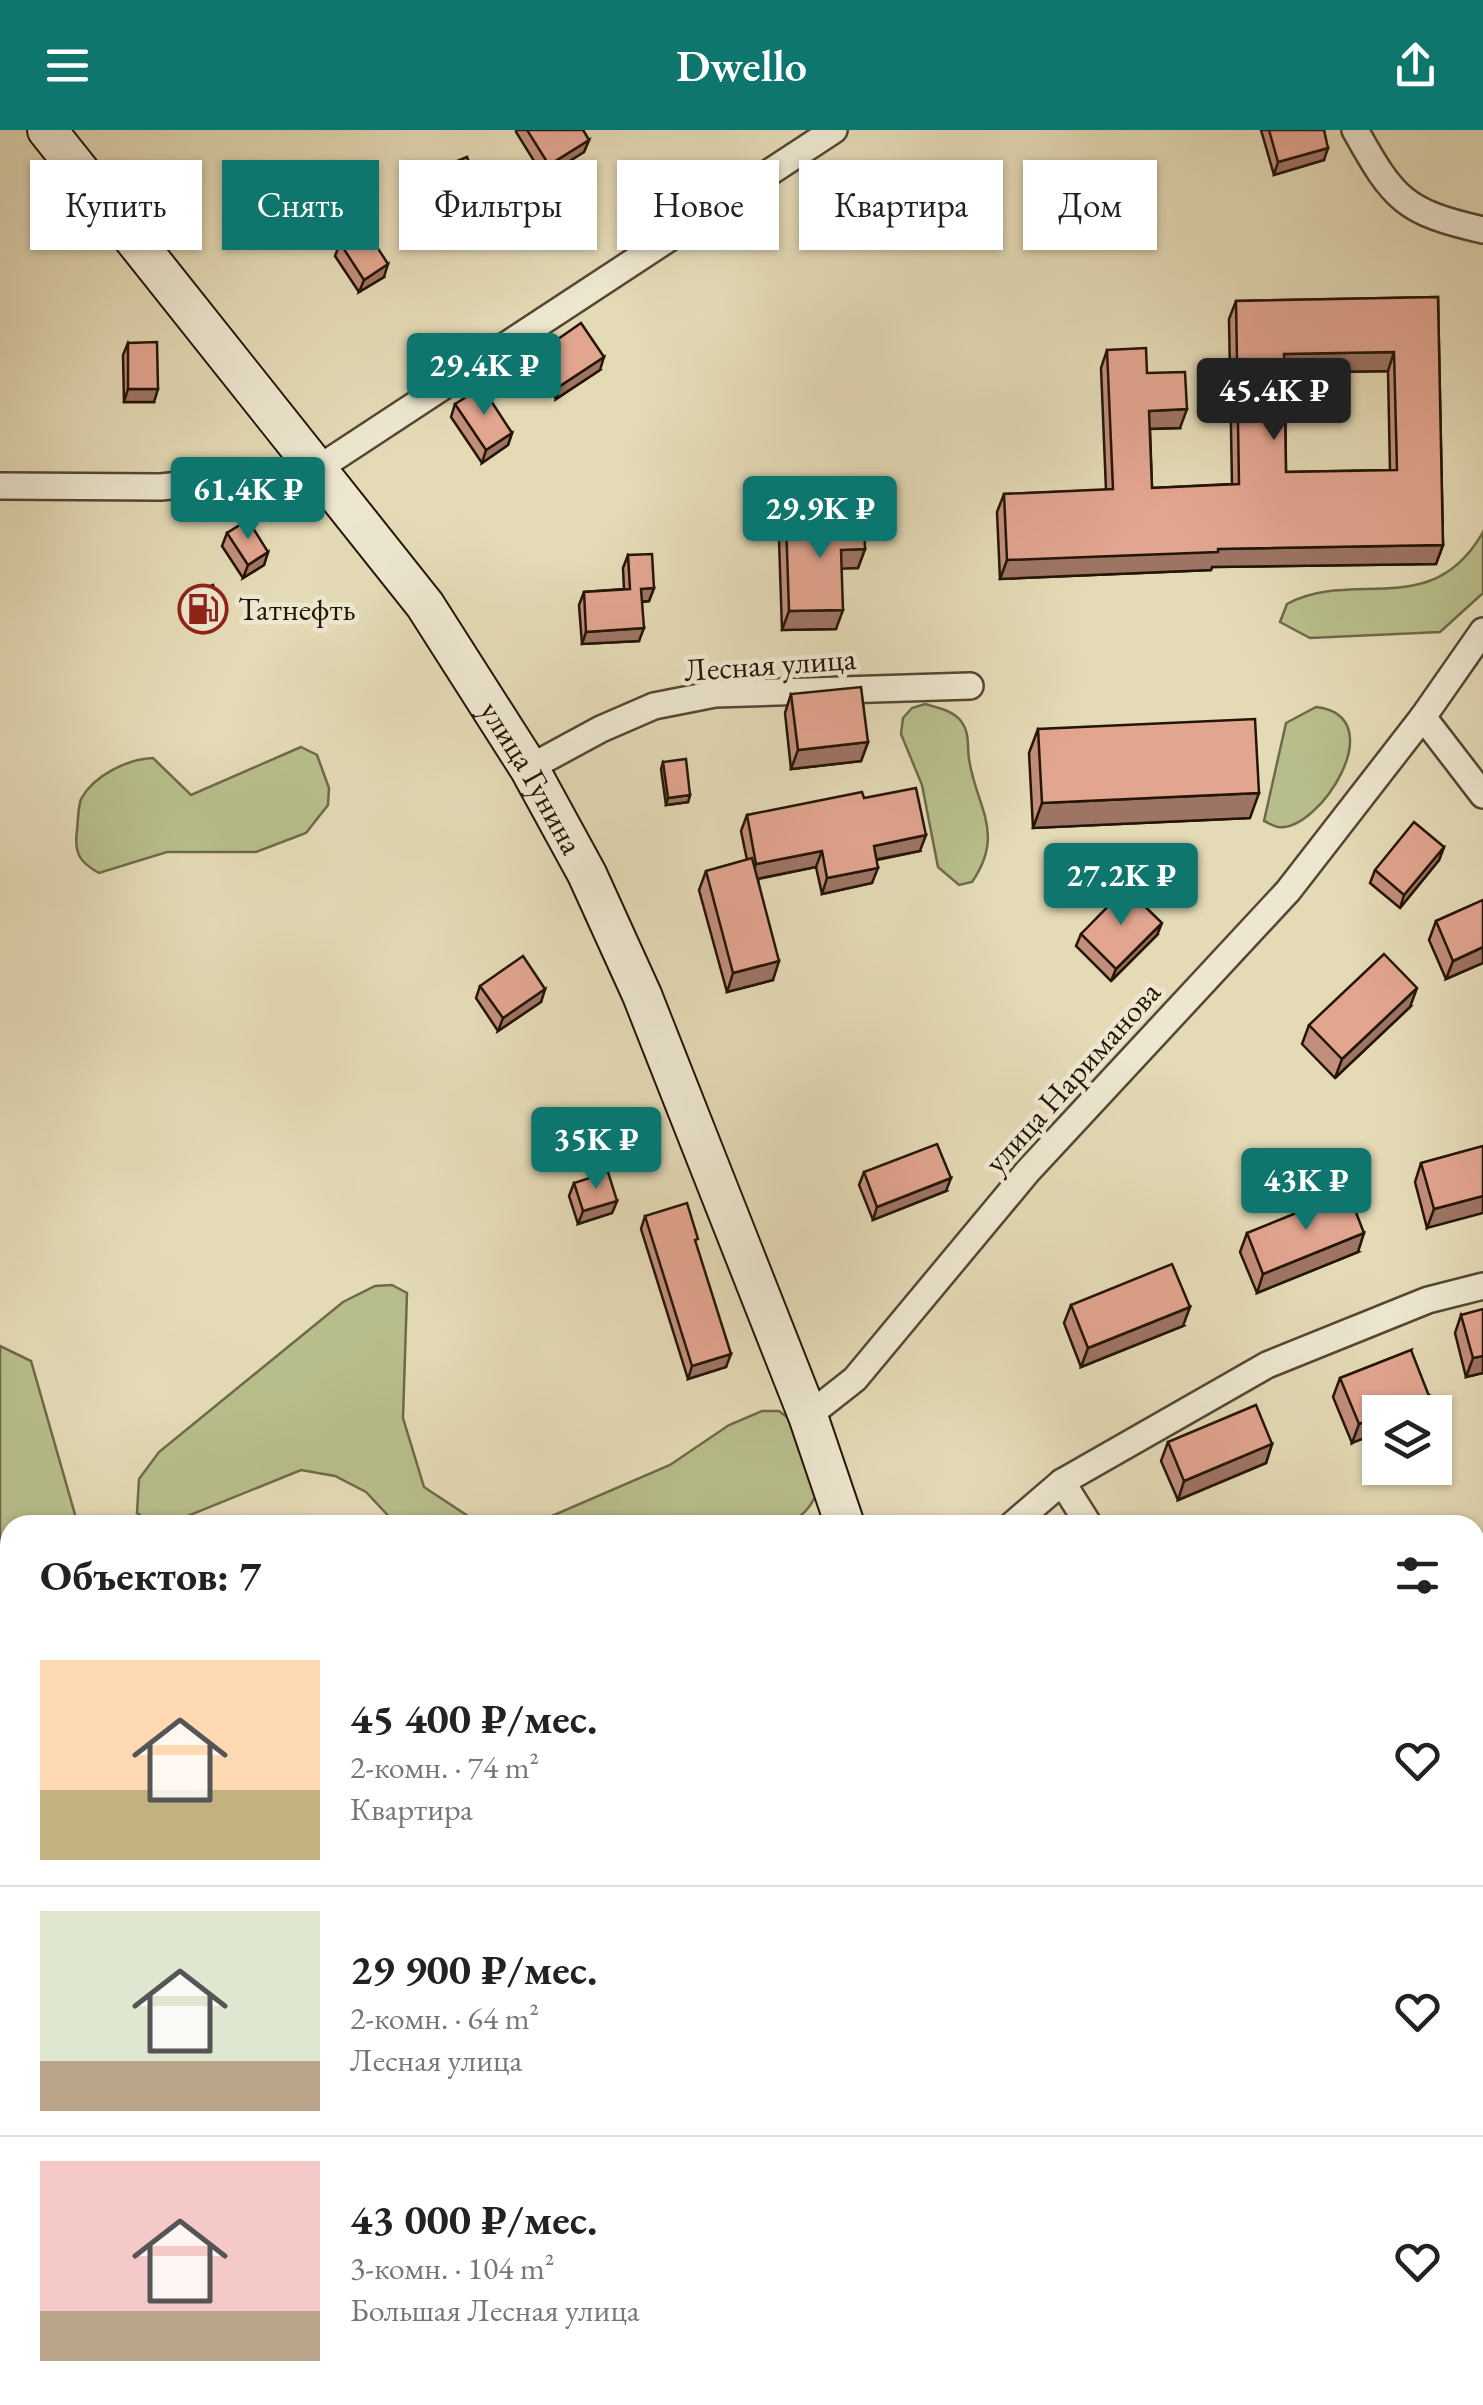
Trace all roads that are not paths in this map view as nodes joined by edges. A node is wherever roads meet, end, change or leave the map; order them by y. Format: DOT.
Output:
graph roads {
  1 [pos="48,130"];
  2 [pos="834,130"];
  3 [pos="1355,130"];
  4 [pos="1483,230"];
  5 [pos="316,470"];
  6 [pos="0,486"];
  7 [pos="1483,631"];
  8 [pos="970,686"];
  9 [pos="1423,717"];
  10 [pos="529,768"];
  11 [pos="1483,796"];
  12 [pos="1483,1286"];
  13 [pos="808,1416"];
  14 [pos="1062,1482"];
  15 [pos="842,1515"];
  16 [pos="1024,1515"];
  17 [pos="1083,1515"];
  1 -- 5 [label="main road, улица Гунина"];
  2 -- 5 [label="street"];
  3 -- 4 [label="street"];
  5 -- 6 [label="street"];
  5 -- 10 [label="main road, улица Гунина"];
  7 -- 9 [label="street, улица Нариманова"];
  8 -- 10 [label="street, Лесная улица"];
  9 -- 11 [label="street"];
  9 -- 13 [label="street, улица Нариманова"];
  10 -- 13 [label="main road, улица Гунина"];
  12 -- 14 [label="street"];
  13 -- 15 [label="main road, улица Гунина"];
  14 -- 16 [label="street"];
  14 -- 17 [label="street"];
}
